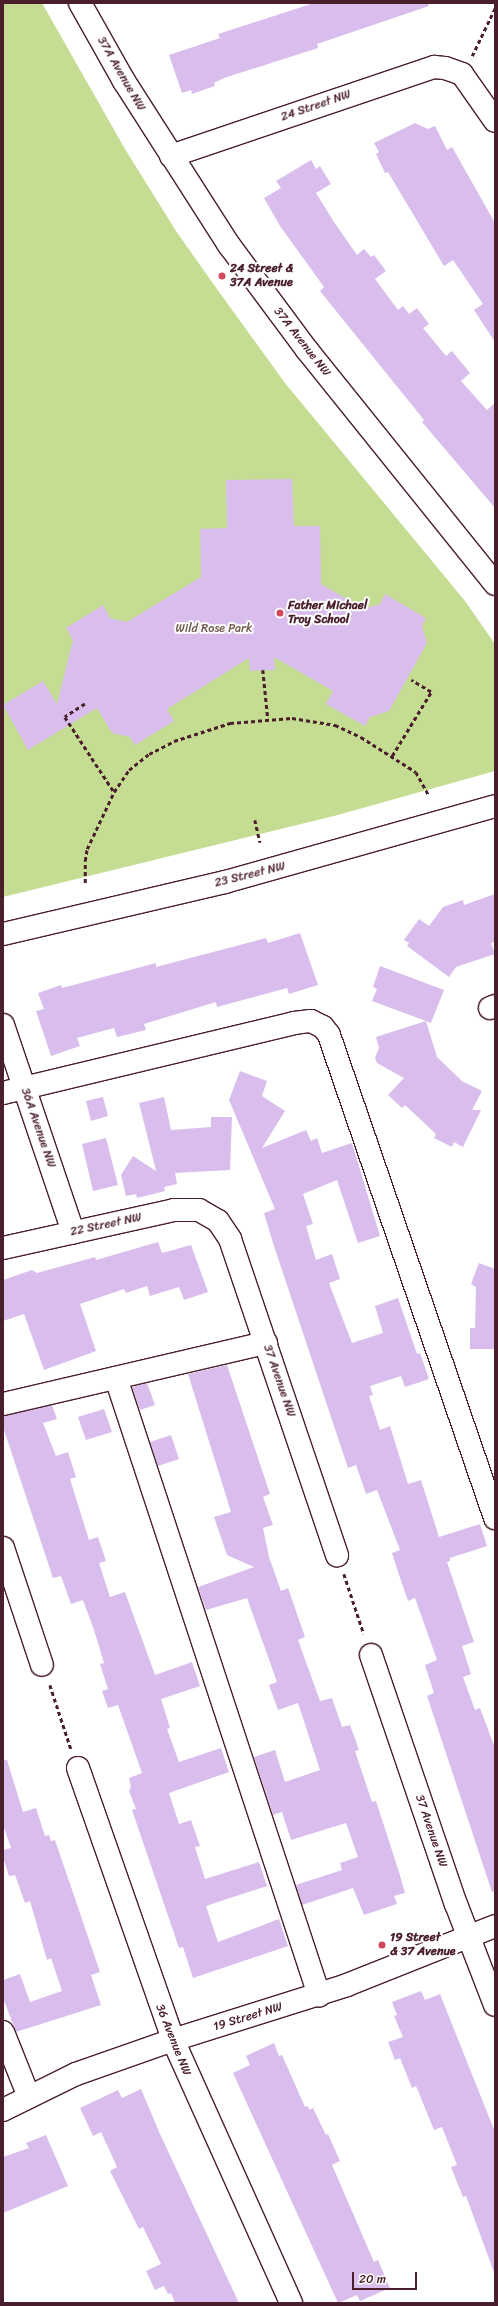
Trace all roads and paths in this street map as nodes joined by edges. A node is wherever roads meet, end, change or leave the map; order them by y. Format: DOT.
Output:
graph roads {
  1 [pos="80,3"];
  2 [pos="495,8"];
  3 [pos="462,74"];
  4 [pos="495,121"];
  5 [pos="171,156"];
  6 [pos="495,584"];
  7 [pos="263,670"];
  8 [pos="411,680"];
  9 [pos="85,704"];
  10 [pos="268,718"];
  11 [pos="392,756"];
  12 [pos="114,792"];
  13 [pos="429,794"];
  14 [pos="495,806"];
  15 [pos="255,820"];
  16 [pos="260,842"];
  17 [pos="85,883"];
  18 [pos="3,934"];
  19 [pos="3,1024"];
  20 [pos="24,1088"];
  21 [pos="3,1093"];
  22 [pos="209,1214"];
  23 [pos="73,1232"];
  24 [pos="3,1248"];
  25 [pos="266,1343"];
  26 [pos="116,1378"];
  27 [pos="3,1404"];
  28 [pos="495,1518"];
  29 [pos="3,1548"];
  30 [pos="337,1555"];
  31 [pos="370,1655"];
  32 [pos="42,1665"];
  33 [pos="78,1768"];
  34 [pos="495,1926"];
  35 [pos="469,1938"];
  36 [pos="319,1995"];
  37 [pos="495,2005"];
  38 [pos="3,2032"];
  39 [pos="173,2040"];
  40 [pos="29,2097"];
  41 [pos="3,2110"];
  42 [pos="291,2303"];
  1 -- 5 [label="street, 37A Avenue NW"];
  2 -- 3 [label="path"];
  3 -- 4 [label="street"];
  3 -- 5 [label="street, 24 Street NW"];
  5 -- 6 [label="street, 37A Avenue NW"];
  7 -- 10 [label="path"];
  8 -- 11 [label="path"];
  9 -- 12 [label="path"];
  10 -- 11 [label="path"];
  10 -- 12 [label="path"];
  11 -- 13 [label="path"];
  12 -- 17 [label="path"];
  14 -- 18 [label="street, 23 Street NW"];
  15 -- 16 [label="path"];
  19 -- 20 [label="street, 36A Avenue NW"];
  20 -- 21 [label="street"];
  20 -- 23 [label="street, 36A Avenue NW"];
  20 -- 28 [label="street"];
  22 -- 23 [label="street, 22 Street NW"];
  22 -- 25 [label="street, 37 Avenue NW"];
  23 -- 24 [label="street, 22 Street NW"];
  25 -- 26 [label="street"];
  25 -- 30 [label="street, 37 Avenue NW"];
  26 -- 27 [label="street"];
  26 -- 36 [label="street"];
  29 -- 32 [label="street"];
  30 -- 31 [label="path"];
  31 -- 35 [label="street, 37 Avenue NW"];
  32 -- 33 [label="path"];
  33 -- 39 [label="street, 36 Avenue NW"];
  34 -- 35 [label="street, 19 Street NW"];
  35 -- 36 [label="street, 19 Street NW"];
  35 -- 37 [label="street, 37 Avenue NW"];
  36 -- 39 [label="street, 19 Street NW"];
  38 -- 40 [label="street"];
  39 -- 40 [label="street, 19 Street NW"];
  39 -- 42 [label="street, 36 Avenue NW"];
  40 -- 41 [label="street, 19 Street NW"];
}
